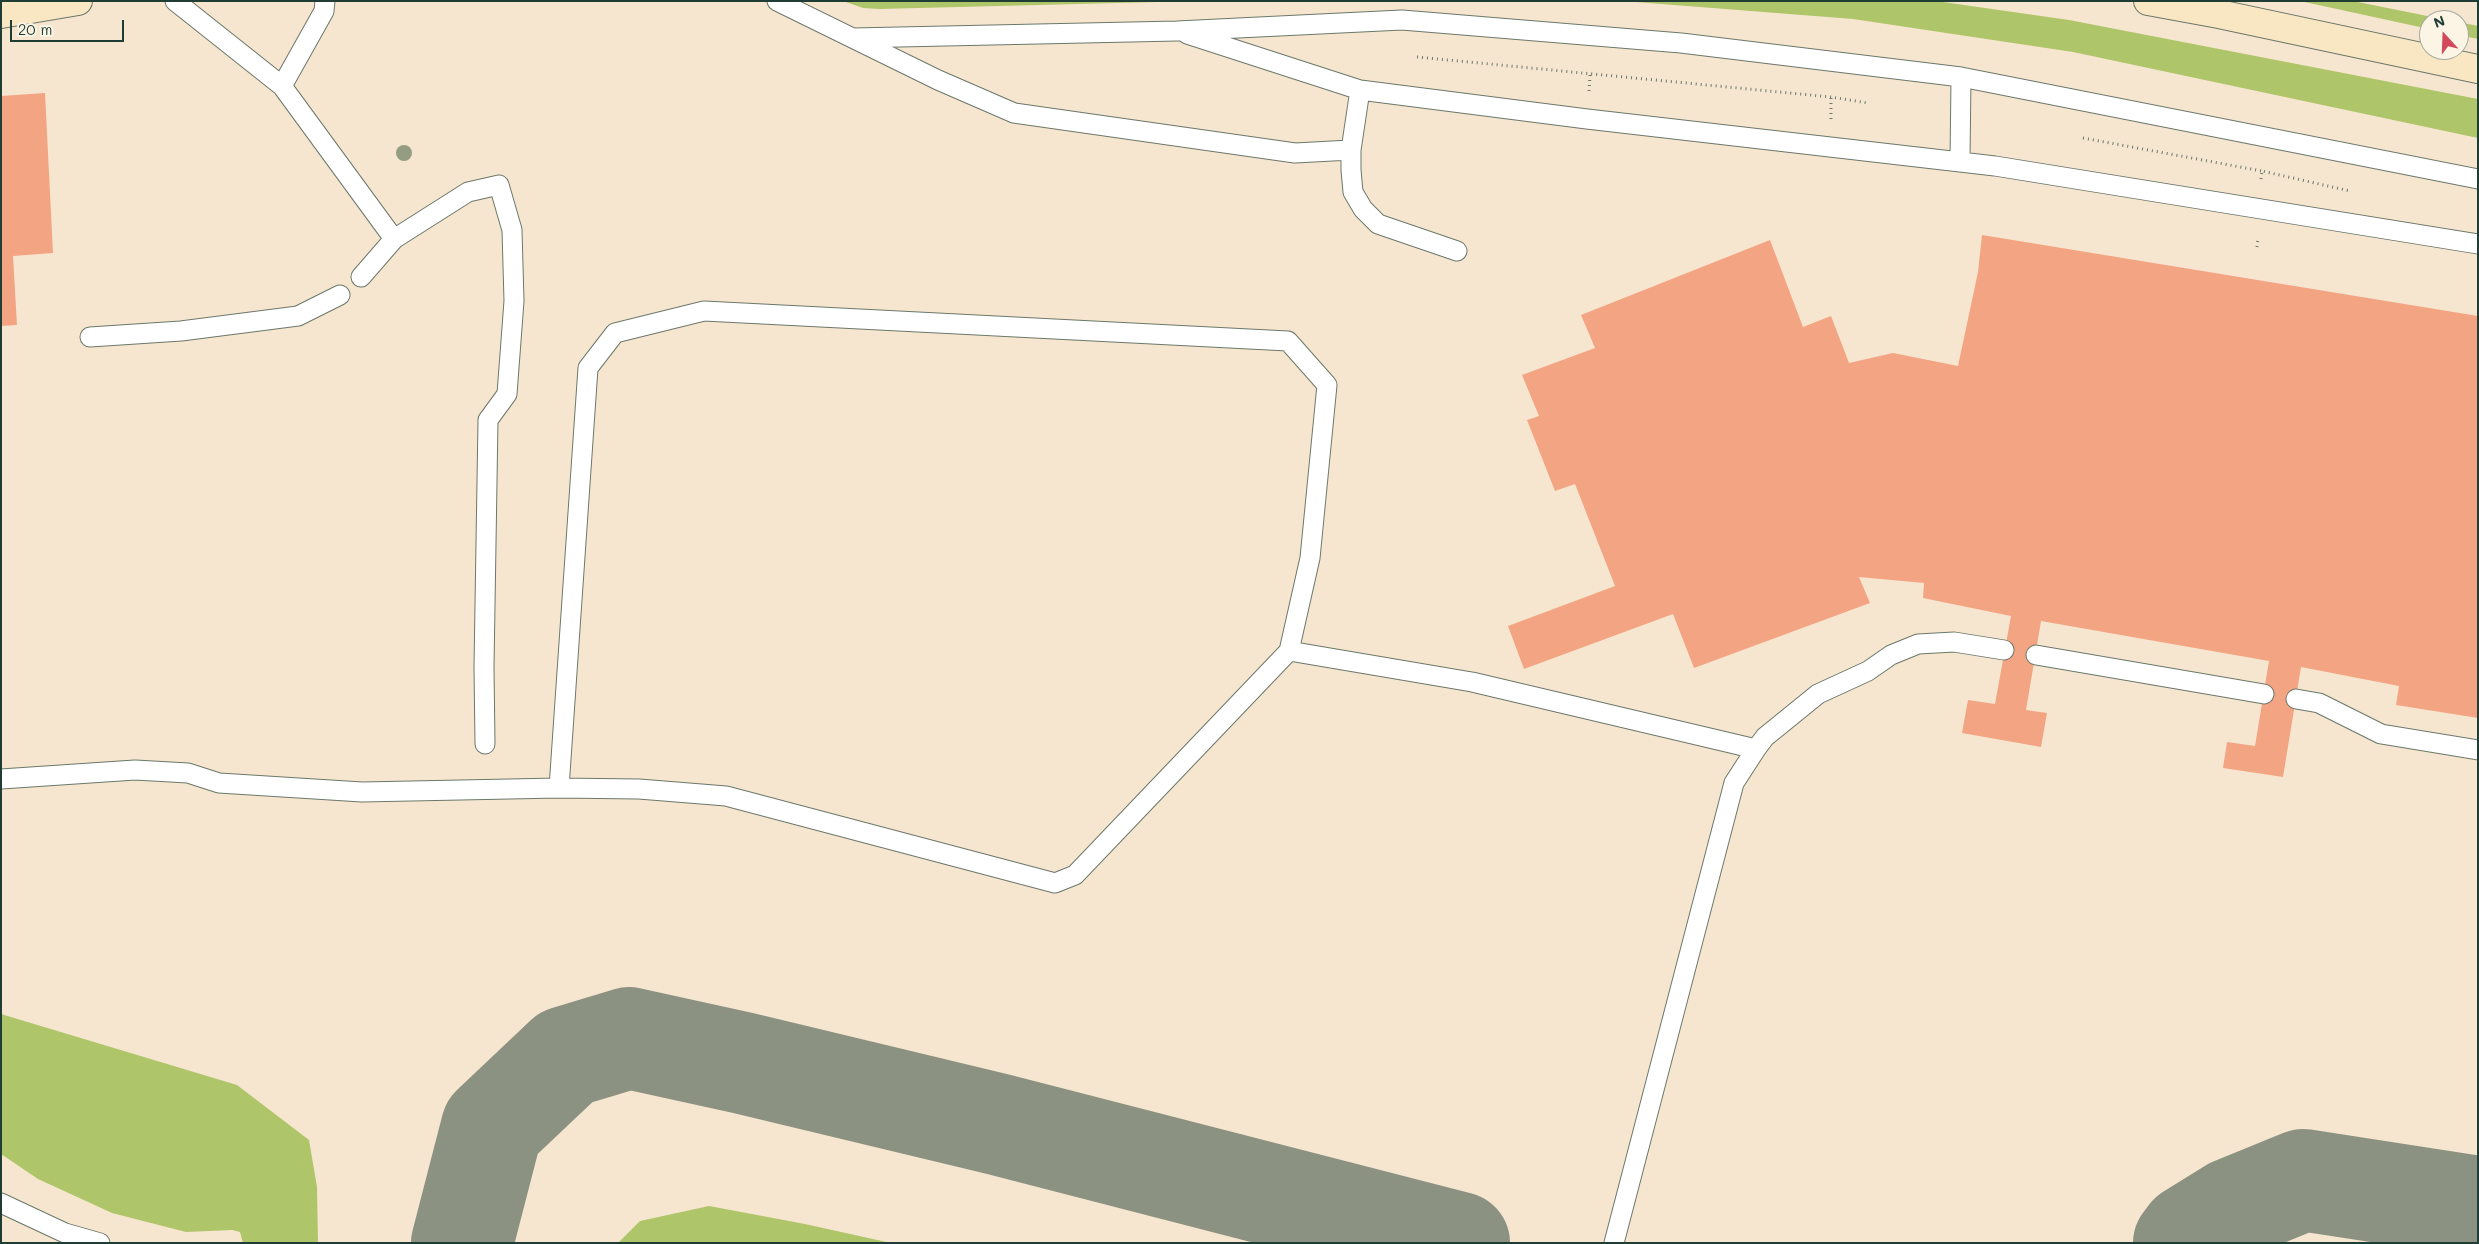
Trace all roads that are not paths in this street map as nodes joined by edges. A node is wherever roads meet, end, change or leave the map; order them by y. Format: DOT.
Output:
graph roads {
  1 [pos="78,1"];
  2 [pos="175,1"];
  3 [pos="325,1"];
  4 [pos="777,1"];
  5 [pos="2148,1"];
  6 [pos="1,14"];
  7 [pos="1177,31"];
  8 [pos="853,38"];
  9 [pos="2478,69"];
  10 [pos="1961,77"];
  11 [pos="282,86"];
  12 [pos="1360,90"];
  13 [pos="1351,150"];
  14 [pos="1960,161"];
  15 [pos="2478,179"];
  16 [pos="394,239"];
  17 [pos="2478,244"];
  18 [pos="1457,251"];
  19 [pos="362,277"];
  20 [pos="340,295"];
  21 [pos="90,337"];
  22 [pos="2004,650"];
  23 [pos="1289,651"];
  24 [pos="2036,655"];
  25 [pos="2264,694"];
  26 [pos="2296,699"];
  27 [pos="485,744"];
  28 [pos="1756,749"];
  29 [pos="2478,750"];
  30 [pos="1,779"];
  31 [pos="558,788"];
  32 [pos="1,1203"];
  33 [pos="100,1243"];
  34 [pos="1614,1243"];
  1 -- 6 [label="main road"];
  2 -- 11 [label="lane"];
  3 -- 11 [label="lane"];
  4 -- 8 [label="lane"];
  5 -- 9 [label="main road"];
  7 -- 8 [label="lane"];
  7 -- 10 [label="lane"];
  7 -- 12 [label="lane"];
  8 -- 13 [label="lane"];
  10 -- 14 [label="lane"];
  10 -- 15 [label="lane"];
  11 -- 16 [label="lane"];
  12 -- 13 [label="lane"];
  12 -- 14 [label="lane"];
  13 -- 18 [label="lane"];
  14 -- 17 [label="lane"];
  16 -- 19 [label="lane"];
  16 -- 27 [label="lane"];
  20 -- 21 [label="lane"];
  22 -- 28 [label="lane"];
  23 -- 28 [label="lane"];
  23 -- 31 [label="lane"];
  23 -- 31 [label="lane"];
  24 -- 25 [label="lane"];
  26 -- 29 [label="lane"];
  28 -- 34 [label="lane"];
  30 -- 31 [label="lane"];
  32 -- 33 [label="lane"];
}
